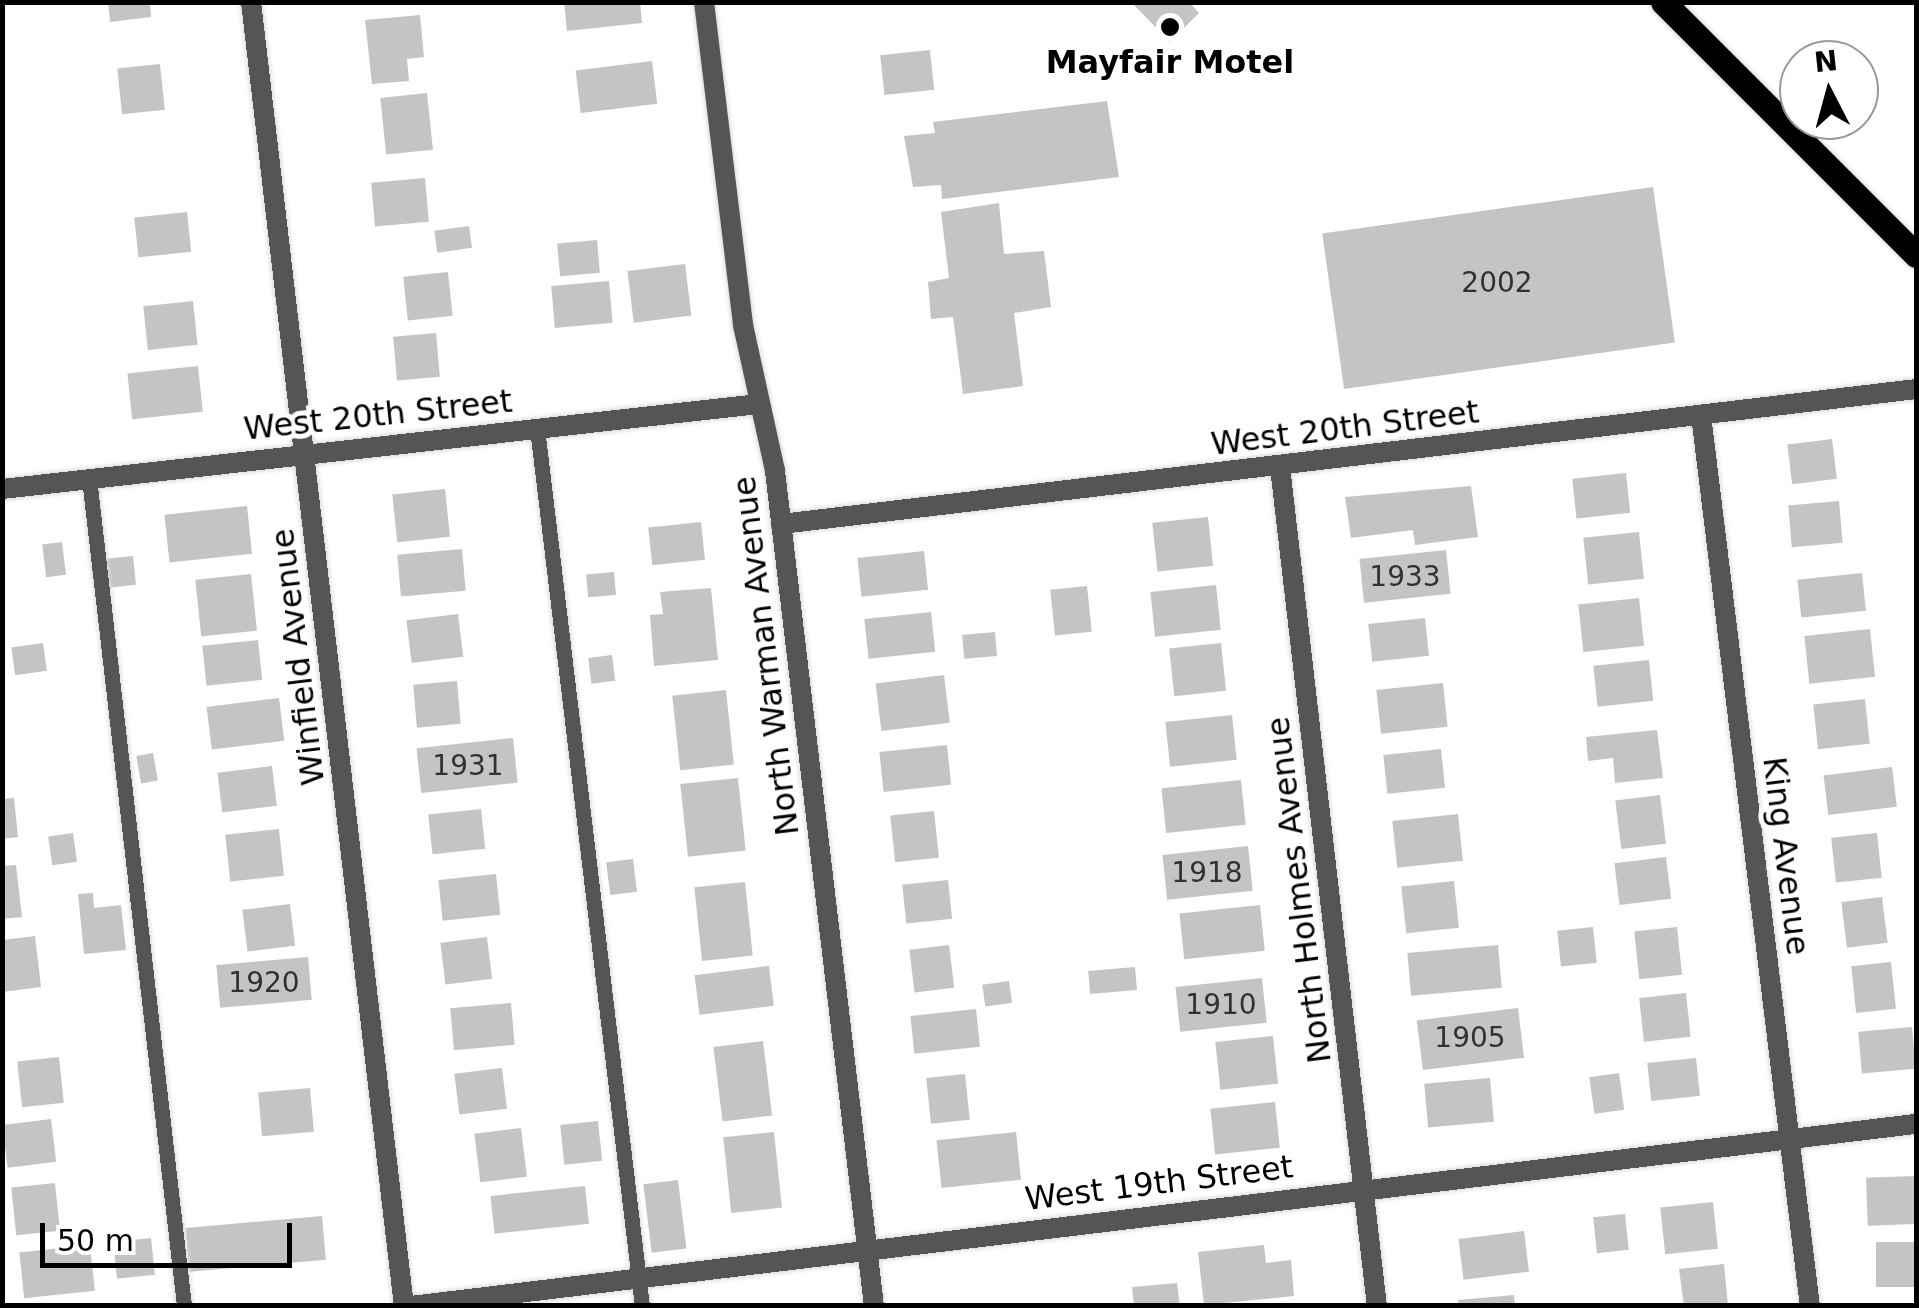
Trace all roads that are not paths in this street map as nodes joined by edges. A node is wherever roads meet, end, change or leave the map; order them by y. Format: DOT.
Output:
graph roads {
  1 [pos="251,2"];
  2 [pos="704,2"];
  3 [pos="1662,2"];
  4 [pos="1916,255"];
  5 [pos="1916,389"];
  6 [pos="760,404"];
  7 [pos="1701,415"];
  8 [pos="536,428"];
  9 [pos="304,453"];
  10 [pos="1280,467"];
  11 [pos="89,478"];
  12 [pos="2,488"];
  13 [pos="781,524"];
  14 [pos="1916,1124"];
  15 [pos="1790,1138"];
  16 [pos="1364,1187"];
  17 [pos="867,1252"];
  18 [pos="639,1279"];
  19 [pos="184,1306"];
  20 [pos="407,1306"];
  21 [pos="642,1306"];
  22 [pos="874,1306"];
  23 [pos="1377,1306"];
  24 [pos="1810,1306"];
  1 -- 9 [label="street, Winfield Avenue"];
  2 -- 6 [label="street, North Warman Avenue"];
  3 -- 4 [label="main road"];
  5 -- 7 [label="street, West 20th Street"];
  6 -- 8 [label="street, West 20th Street"];
  6 -- 13 [label="street, North Warman Avenue"];
  7 -- 10 [label="street, West 20th Street"];
  7 -- 15 [label="street, King Avenue"];
  8 -- 9 [label="street, West 20th Street"];
  8 -- 18 [label="lane"];
  9 -- 11 [label="street, West 20th Street"];
  9 -- 20 [label="street, Winfield Avenue"];
  10 -- 13 [label="street, West 20th Street"];
  10 -- 16 [label="street, North Holmes Avenue"];
  11 -- 12 [label="street, West 20th Street"];
  11 -- 19 [label="lane"];
  13 -- 17 [label="street, North Warman Avenue"];
  14 -- 15 [label="street, West 19th Street"];
  15 -- 16 [label="street, West 19th Street"];
  15 -- 24 [label="street, King Avenue"];
  16 -- 17 [label="street, West 19th Street"];
  16 -- 23 [label="street, North Holmes Avenue"];
  17 -- 18 [label="street, West 19th Street"];
  17 -- 22 [label="street, North Warman Avenue"];
  18 -- 20 [label="street, West 19th Street"];
  18 -- 21 [label="lane"];
}
